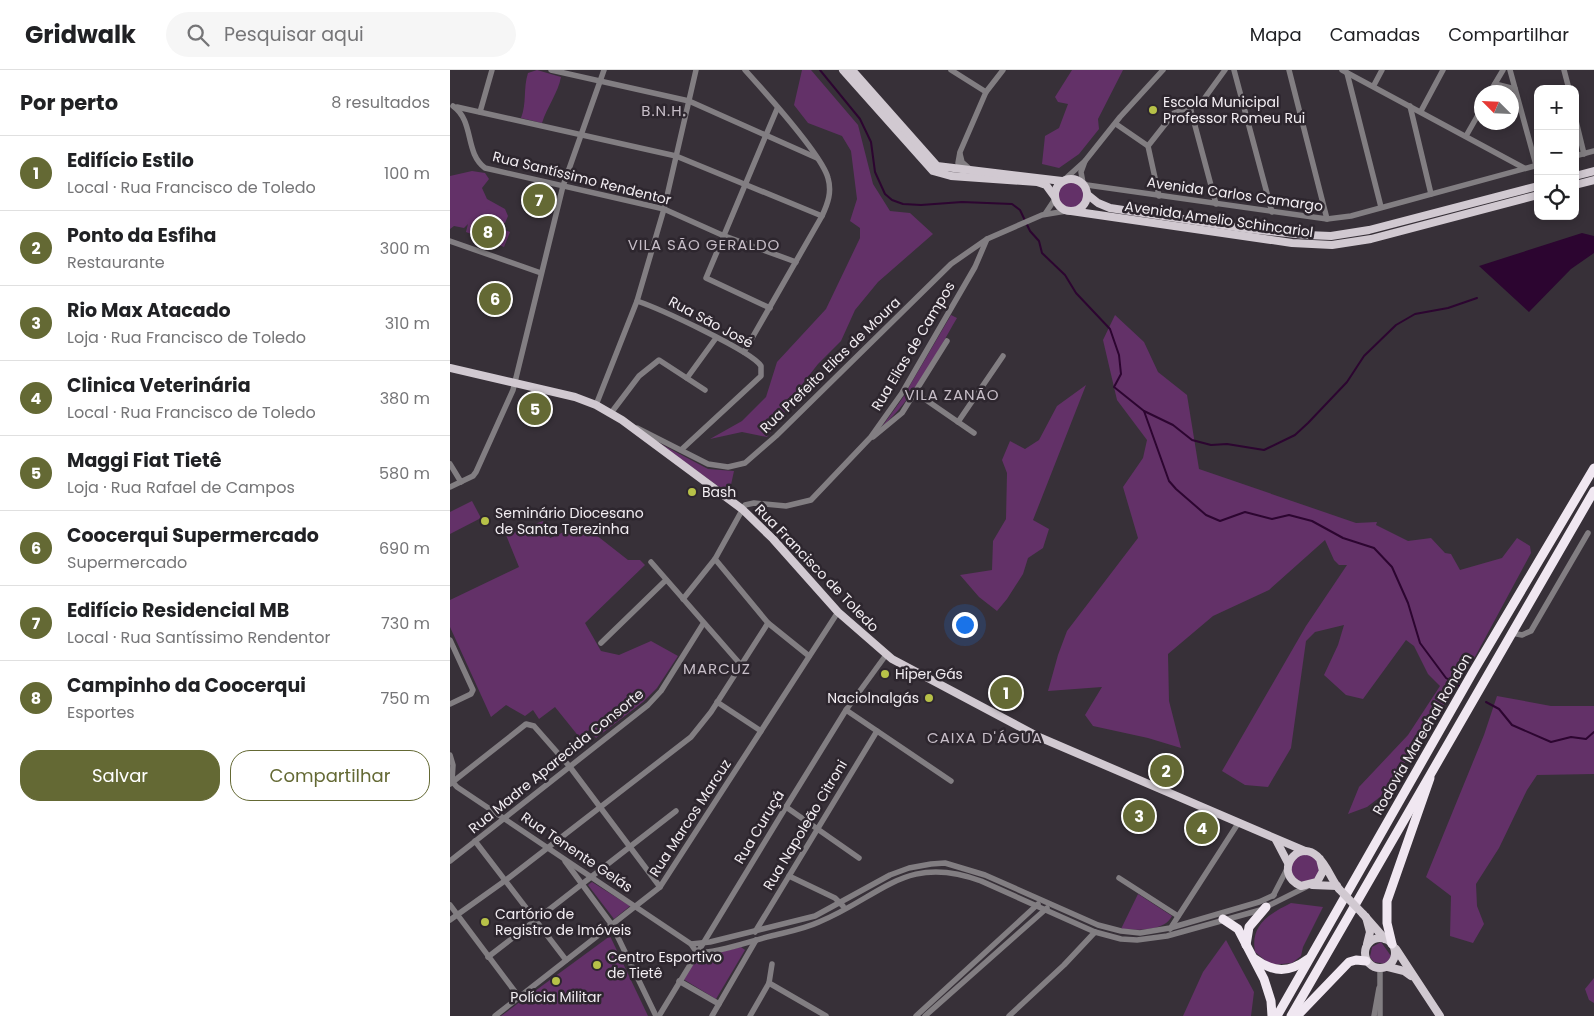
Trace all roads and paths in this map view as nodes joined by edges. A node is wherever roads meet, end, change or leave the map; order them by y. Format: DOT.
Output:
graph roads {
  1 [pos="492,70"];
  2 [pos="551,70"];
  3 [pos="604,70"];
  4 [pos="696,70"];
  5 [pos="745,70"];
  6 [pos="843,70"];
  7 [pos="852,70"];
  8 [pos="951,70"];
  9 [pos="1003,70"];
  10 [pos="1163,70"];
  11 [pos="1225,70"];
  12 [pos="1234,70"];
  13 [pos="1289,70"];
  14 [pos="1382,70"];
  15 [pos="1443,70"];
  16 [pos="1503,70"];
  17 [pos="1510,70"];
  18 [pos="1564,70"];
  19 [pos="1345,71"];
  20 [pos="600,81"];
  21 [pos="1495,84"];
  22 [pos="1374,85"];
  23 [pos="1499,85"];
  24 [pos="1514,85"];
  25 [pos="1568,85"];
  26 [pos="986,92"];
  27 [pos="689,102"];
  28 [pos="1519,103"];
  29 [pos="451,106"];
  30 [pos="1410,106"];
  31 [pos="1190,107"];
  32 [pos="777,109"];
  33 [pos="1421,111"];
  34 [pos="480,112"];
  35 [pos="1474,122"];
  36 [pos="1116,124"];
  37 [pos="1578,130"];
  38 [pos="580,134"];
  39 [pos="766,134"];
  40 [pos="1466,136"];
  41 [pos="1148,146"];
  42 [pos="1594,151"];
  43 [pos="1584,154"];
  44 [pos="1534,155"];
  45 [pos="1579,155"];
  46 [pos="676,156"];
  47 [pos="818,159"];
  48 [pos="959,160"];
  49 [pos="1085,161"];
  50 [pos="1534,166"];
  51 [pos="1524,168"];
  52 [pos="1594,171"];
  53 [pos="969,173"];
  54 [pos="1579,175"];
  55 [pos="1064,180"];
  56 [pos="1594,180"];
  57 [pos="1083,183"];
  58 [pos="744,184"];
  59 [pos="1579,184"];
  60 [pos="563,186"];
  61 [pos="1534,187"];
  62 [pos="1102,188"];
  63 [pos="1430,194"];
  64 [pos="1087,195"];
  65 [pos="1159,196"];
  66 [pos="1534,196"];
  67 [pos="1055,197"];
  68 [pos="1216,204"];
  69 [pos="1381,207"];
  70 [pos="664,209"];
  71 [pos="1069,211"];
  72 [pos="1272,212"];
  73 [pos="1043,215"];
  74 [pos="822,216"];
  75 [pos="1327,219"];
  76 [pos="722,235"];
  77 [pos="987,239"];
  78 [pos="450,241"];
  79 [pos="796,262"];
  80 [pos="541,273"];
  81 [pos="637,301"];
  82 [pos="770,308"];
  83 [pos="716,338"];
  84 [pos="947,341"];
  85 [pos="744,352"];
  86 [pos="1003,356"];
  87 [pos="450,368"];
  88 [pos="687,378"];
  89 [pos="515,384"];
  90 [pos="705,390"];
  91 [pos="916,393"];
  92 [pos="596,404"];
  93 [pos="611,413"];
  94 [pos="622,420"];
  95 [pos="958,422"];
  96 [pos="974,433"];
  97 [pos="870,438"];
  98 [pos="681,450"];
  99 [pos="450,464"];
  100 [pos="1594,468"];
  101 [pos="461,482"];
  102 [pos="450,487"];
  103 [pos="1594,491"];
  104 [pos="742,509"];
  105 [pos="1588,532"];
  106 [pos="715,560"];
  107 [pos="651,562"];
  108 [pos="666,580"];
  109 [pos="683,600"];
  110 [pos="838,612"];
  111 [pos="768,623"];
  112 [pos="703,624"];
  113 [pos="1512,633"];
  114 [pos="450,640"];
  115 [pos="601,644"];
  116 [pos="886,654"];
  117 [pos="810,656"];
  118 [pos="740,665"];
  119 [pos="717,702"];
  120 [pos="450,704"];
  121 [pos="846,710"];
  122 [pos="761,731"];
  123 [pos="877,731"];
  124 [pos="450,756"];
  125 [pos="1434,766"];
  126 [pos="570,767"];
  127 [pos="451,781"];
  128 [pos="950,781"];
  129 [pos="600,807"];
  130 [pos="786,807"];
  131 [pos="676,811"];
  132 [pos="504,819"];
  133 [pos="1239,822"];
  134 [pos="818,828"];
  135 [pos="1276,840"];
  136 [pos="475,841"];
  137 [pos="631,846"];
  138 [pos="547,847"];
  139 [pos="1305,851"];
  140 [pos="562,857"];
  141 [pos="859,858"];
  142 [pos="1320,859"];
  143 [pos="450,861"];
  144 [pos="1288,866"];
  145 [pos="592,876"];
  146 [pos="789,876"];
  147 [pos="1119,878"];
  148 [pos="506,880"];
  149 [pos="582,884"];
  150 [pos="1309,886"];
  151 [pos="660,887"];
  152 [pos="1338,887"];
  153 [pos="1274,895"];
  154 [pos="1041,900"];
  155 [pos="842,904"];
  156 [pos="1051,904"];
  157 [pos="450,905"];
  158 [pos="636,906"];
  159 [pos="1037,906"];
  160 [pos="1265,908"];
  161 [pos="845,910"];
  162 [pos="1046,910"];
  163 [pos="1365,915"];
  164 [pos="457,916"];
  165 [pos="1178,916"];
  166 [pos="1224,919"];
  167 [pos="450,920"];
  168 [pos="536,920"];
  169 [pos="612,925"];
  170 [pos="1170,928"];
  171 [pos="754,932"];
  172 [pos="1094,932"];
  173 [pos="1168,936"];
  174 [pos="756,940"];
  175 [pos="1391,943"];
  176 [pos="691,944"];
  177 [pos="702,944"];
  178 [pos="1367,945"];
  179 [pos="1246,946"];
  180 [pos="700,953"];
  181 [pos="488,957"];
  182 [pos="1252,957"];
  183 [pos="1310,958"];
  184 [pos="566,960"];
  185 [pos="1366,961"];
  186 [pos="772,964"];
  187 [pos="1384,968"];
  188 [pos="679,981"];
  189 [pos="769,983"];
  190 [pos="1417,983"];
  191 [pos="1380,986"];
  192 [pos="519,998"];
  193 [pos="719,1004"];
  194 [pos="495,1016"];
  195 [pos="657,1016"];
  196 [pos="712,1016"];
  197 [pos="750,1016"];
  198 [pos="826,1016"];
  199 [pos="916,1016"];
  200 [pos="925,1016"];
  201 [pos="1008,1016"];
  202 [pos="1272,1016"];
  203 [pos="1277,1016"];
  204 [pos="1291,1016"];
  205 [pos="1297,1016"];
  206 [pos="1374,1016"];
  207 [pos="1380,1016"];
  208 [pos="1440,1016"];
  1 -- 34 [label="street"];
  2 -- 20 [label="street"];
  3 -- 20 [label="street"];
  4 -- 27 [label="street"];
  5 -- 32 [label="street"];
  6 -- 53 [label="main road"];
  7 -- 48 [label="main road"];
  8 -- 26 [label="street"];
  9 -- 26 [label="street"];
  10 -- 36 [label="street"];
  11 -- 31 [label="street"];
  12 -- 72 [label="street"];
  13 -- 75 [label="street"];
  14 -- 22 [label="street"];
  15 -- 33 [label="street"];
  16 -- 21 [label="street"];
  17 -- 24 [label="street"];
  18 -- 25 [label="street"];
  19 -- 22 [label="street"];
  19 -- 69 [label="street"];
  20 -- 27 [label="street"];
  20 -- 38 [label="street"];
  21 -- 23 [label="street"];
  22 -- 30 [label="street"];
  26 -- 48 [label="street"];
  27 -- 39 [label="street"];
  27 -- 46 [label="street"];
  28 -- 44 [label="street"];
  29 -- 34 [label="street"];
  29 -- 60 [label="street, Rua Santíssimo Rendentor"];
  30 -- 33 [label="street"];
  30 -- 63 [label="street"];
  31 -- 41 [label="street"];
  31 -- 68 [label="street"];
  32 -- 39 [label="street"];
  32 -- 47 [label="street"];
  33 -- 40 [label="street"];
  34 -- 38 [label="street"];
  35 -- 40 [label="street"];
  36 -- 41 [label="street"];
  36 -- 49 [label="street"];
  37 -- 43 [label="street"];
  38 -- 46 [label="street"];
  38 -- 60 [label="street"];
  39 -- 47 [label="street"];
  39 -- 58 [label="street"];
  40 -- 51 [label="street"];
  41 -- 65 [label="street"];
  42 -- 43 [label="street"];
  43 -- 45 [label="street"];
  46 -- 58 [label="street"];
  46 -- 70 [label="street"];
  47 -- 74 [label="street"];
  48 -- 53 [label="main road"];
  48 -- 53 [label="street"];
  49 -- 55 [label="street"];
  49 -- 57 [label="street"];
  50 -- 51 [label="street, Avenida Carlos Camargo"];
  51 -- 63 [label="street, Avenida Carlos Camargo"];
  52 -- 54 [label="main road"];
  53 -- 55 [label="main road"];
  53 -- 67 [label="main road"];
  55 -- 57 [label="main road"];
  55 -- 67 [label="main road"];
  56 -- 59 [label="main road"];
  57 -- 62 [label="street, Avenida Carlos Camargo"];
  57 -- 64 [label="main road"];
  58 -- 74 [label="street"];
  58 -- 76 [label="street"];
  60 -- 70 [label="street, Rua Santíssimo Rendentor"];
  60 -- 80 [label="street"];
  61 -- 64 [label="main road, Avenida Amelio Schincariol"];
  62 -- 64 [label="street, Avenida Carlos Camargo"];
  62 -- 65 [label="street, Avenida Carlos Camargo"];
  63 -- 69 [label="street, Avenida Carlos Camargo"];
  64 -- 71 [label="main road"];
  65 -- 68 [label="street, Avenida Carlos Camargo"];
  66 -- 71 [label="main road, Avenida Amelio Schincariol"];
  67 -- 71 [label="main road"];
  67 -- 73 [label="street"];
  68 -- 72 [label="street, Avenida Carlos Camargo"];
  69 -- 75 [label="street, Avenida Carlos Camargo"];
  70 -- 76 [label="street, Rua Santíssimo Rendentor"];
  70 -- 81 [label="street"];
  71 -- 73 [label="street, Rua Prefeito Elias de Moura"];
  72 -- 75 [label="street, Avenida Carlos Camargo"];
  73 -- 77 [label="street, Rua Prefeito Elias de Moura"];
  74 -- 79 [label="street"];
  76 -- 79 [label="street, Rua Santíssimo Rendentor"];
  76 -- 82 [label="street"];
  77 -- 97 [label="street, Rua Elias de Campos"];
  77 -- 98 [label="street, Rua Prefeito Elias de Moura"];
  78 -- 80 [label="street"];
  79 -- 82 [label="street"];
  80 -- 89 [label="street"];
  81 -- 83 [label="street, Rua São José"];
  81 -- 92 [label="street"];
  82 -- 85 [label="street"];
  83 -- 85 [label="street, Rua São José"];
  83 -- 88 [label="street"];
  84 -- 91 [label="street, Rua Elias de Campos"];
  85 -- 98 [label="street, Rua São José"];
  86 -- 95 [label="street"];
  87 -- 89 [label="main road, Rua Francisco de Toledo"];
  88 -- 90 [label="street"];
  88 -- 93 [label="street"];
  89 -- 92 [label="main road, Rua Francisco de Toledo"];
  89 -- 101 [label="street"];
  91 -- 95 [label="street"];
  91 -- 97 [label="street, Rua Elias de Campos"];
  92 -- 93 [label="main road, Rua Francisco de Toledo"];
  93 -- 94 [label="main road, Rua Francisco de Toledo"];
  94 -- 98 [label="street, Rua Prefeito Elias de Moura"];
  94 -- 104 [label="main road, Rua Francisco de Toledo"];
  95 -- 96 [label="street"];
  97 -- 104 [label="street, Rua Elias de Campos"];
  99 -- 101 [label="street"];
  100 -- 183 [label="highway, Rodovia Marechal Rondon"];
  101 -- 102 [label="street"];
  103 -- 113 [label="highway, Rodovia Marechal Rondon"];
  104 -- 106 [label="street"];
  104 -- 110 [label="main road, Rua Francisco de Toledo"];
  105 -- 113 [label="street"];
  106 -- 109 [label="street"];
  106 -- 111 [label="street"];
  107 -- 108 [label="street"];
  108 -- 109 [label="street"];
  108 -- 115 [label="street"];
  109 -- 112 [label="street"];
  110 -- 116 [label="main road, Rua Francisco de Toledo"];
  110 -- 117 [label="street, Rua Marcos Marcuz"];
  111 -- 117 [label="street"];
  111 -- 118 [label="street"];
  112 -- 118 [label="street"];
  112 -- 126 [label="street, Rua Madre Aparecida Consorte"];
  113 -- 125 [label="highway, Rodovia Marechal Rondon"];
  114 -- 120 [label="street"];
  116 -- 121 [label="street, Rua Curuçá"];
  116 -- 133 [label="main road, Rua Francisco de Toledo"];
  117 -- 122 [label="street, Rua Marcos Marcuz"];
  118 -- 119 [label="street"];
  119 -- 122 [label="street"];
  119 -- 129 [label="street"];
  121 -- 123 [label="street"];
  121 -- 130 [label="street, Rua Curuçá"];
  122 -- 151 [label="street, Rua Marcos Marcuz"];
  123 -- 128 [label="street"];
  123 -- 134 [label="street, Rua Napoleão Citroni"];
  124 -- 127 [label="street"];
  125 -- 175 [label="highway"];
  125 -- 204 [label="highway, Rodovia Marechal Rondon"];
  126 -- 127 [label="street"];
  126 -- 129 [label="street"];
  126 -- 132 [label="street, Rua Madre Aparecida Consorte"];
  127 -- 132 [label="street, Rua Tenente Gelás"];
  129 -- 137 [label="street"];
  129 -- 138 [label="street"];
  130 -- 134 [label="street"];
  130 -- 177 [label="street, Rua Curuçá"];
  131 -- 137 [label="street"];
  132 -- 136 [label="street, Rua Madre Aparecida Consorte"];
  132 -- 138 [label="street, Rua Tenente Gelás"];
  133 -- 135 [label="main road, Rua Francisco de Toledo"];
  133 -- 165 [label="street"];
  134 -- 141 [label="street"];
  134 -- 146 [label="street, Rua Napoleão Citroni"];
  135 -- 139 [label="main road, Rua Francisco de Toledo"];
  135 -- 144 [label="main road"];
  136 -- 143 [label="street, Rua Madre Aparecida Consorte"];
  136 -- 148 [label="street"];
  137 -- 145 [label="street"];
  137 -- 151 [label="street"];
  138 -- 140 [label="street, Rua Tenente Gelás"];
  138 -- 148 [label="street"];
  139 -- 142 [label="main road"];
  139 -- 144 [label="main road"];
  140 -- 145 [label="street, Rua Tenente Gelás"];
  140 -- 149 [label="street"];
  142 -- 150 [label="main road"];
  142 -- 152 [label="main road"];
  144 -- 150 [label="main road"];
  144 -- 153 [label="street"];
  145 -- 149 [label="street"];
  145 -- 158 [label="street, Rua Tenente Gelás"];
  146 -- 155 [label="street"];
  146 -- 171 [label="street, Rua Napoleão Citroni"];
  147 -- 165 [label="street"];
  148 -- 164 [label="street"];
  148 -- 168 [label="street"];
  149 -- 168 [label="street"];
  149 -- 169 [label="street"];
  150 -- 152 [label="main road"];
  150 -- 160 [label="street"];
  151 -- 158 [label="street, Rua Marcos Marcuz"];
  152 -- 163 [label="main road, bridge"];
  153 -- 160 [label="street"];
  153 -- 170 [label="street"];
  154 -- 155 [label="street"];
  154 -- 156 [label="street"];
  154 -- 159 [label="street"];
  155 -- 161 [label="street"];
  155 -- 171 [label="street"];
  156 -- 162 [label="street"];
  156 -- 170 [label="street"];
  157 -- 164 [label="street"];
  158 -- 169 [label="street, Rua Marcos Marcuz"];
  158 -- 176 [label="street, Rua Tenente Gelás"];
  159 -- 161 [label="street"];
  159 -- 162 [label="street"];
  159 -- 199 [label="street"];
  160 -- 166 [label="street"];
  160 -- 179 [label="highway"];
  161 -- 174 [label="street"];
  162 -- 172 [label="street"];
  162 -- 200 [label="street"];
  163 -- 175 [label="main road"];
  163 -- 178 [label="main road"];
  164 -- 167 [label="street"];
  164 -- 181 [label="street"];
  165 -- 170 [label="street"];
  166 -- 173 [label="street"];
  166 -- 179 [label="highway"];
  168 -- 181 [label="street"];
  168 -- 184 [label="street"];
  169 -- 184 [label="street, Rua Marcos Marcuz"];
  169 -- 195 [label="street"];
  170 -- 173 [label="street"];
  171 -- 177 [label="street"];
  172 -- 173 [label="street"];
  172 -- 201 [label="street"];
  174 -- 180 [label="street"];
  174 -- 193 [label="street"];
  175 -- 178 [label="main road"];
  175 -- 187 [label="main road"];
  175 -- 190 [label="main road"];
  176 -- 177 [label="street"];
  176 -- 180 [label="street, Rua Tenente Gelás"];
  177 -- 180 [label="street, Rua Curuçá"];
  178 -- 185 [label="main road"];
  179 -- 182 [label="highway"];
  180 -- 188 [label="street, Rua Curuçá"];
  181 -- 192 [label="street"];
  182 -- 183 [label="highway"];
  182 -- 202 [label="highway"];
  183 -- 203 [label="highway, Rodovia Marechal Rondon"];
  184 -- 192 [label="street, Rua Marcos Marcuz"];
  185 -- 187 [label="main road"];
  185 -- 205 [label="highway"];
  186 -- 189 [label="street"];
  187 -- 190 [label="main road"];
  187 -- 191 [label="street"];
  188 -- 193 [label="street"];
  188 -- 195 [label="street, Rua Curuçá"];
  189 -- 197 [label="street"];
  189 -- 198 [label="street"];
  190 -- 208 [label="main road"];
  191 -- 206 [label="street"];
  191 -- 207 [label="street"];
  192 -- 194 [label="street, Rua Marcos Marcuz"];
  193 -- 196 [label="street"];
}
